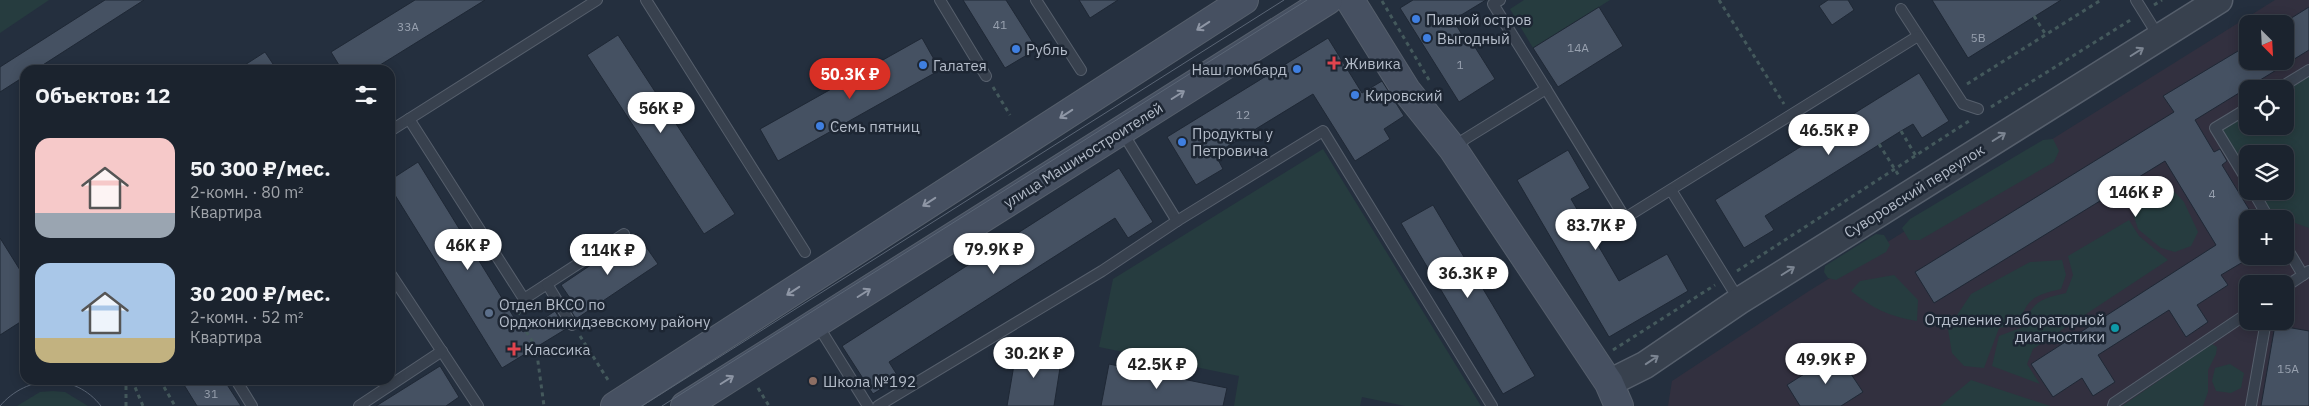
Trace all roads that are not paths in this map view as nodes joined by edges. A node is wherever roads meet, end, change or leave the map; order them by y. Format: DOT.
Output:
graph roads {
  1 [pos="597,0"];
  2 [pos="646,0"];
  3 [pos="940,0"];
  4 [pos="1036,0"];
  5 [pos="1244,0"];
  6 [pos="1328,0"];
  7 [pos="1350,0"];
  8 [pos="1500,0"];
  9 [pos="2136,0"];
  10 [pos="2220,0"];
  11 [pos="1901,9"];
  12 [pos="1918,36"];
  13 [pos="2160,38"];
  14 [pos="1081,70"];
  15 [pos="2309,70"];
  16 [pos="986,76"];
  17 [pos="2293,80"];
  18 [pos="1546,89"];
  19 [pos="1978,109"];
  20 [pos="2239,113"];
  21 [pos="409,119"];
  22 [pos="395,128"];
  23 [pos="1122,130"];
  24 [pos="1453,150"];
  25 [pos="2239,167"];
  26 [pos="1671,190"];
  27 [pos="1177,221"];
  28 [pos="624,234"];
  29 [pos="805,252"];
  30 [pos="2294,257"];
  31 [pos="2306,273"];
  32 [pos="395,280"];
  33 [pos="2294,281"];
  34 [pos="546,284"];
  35 [pos="1739,301"];
  36 [pos="2239,318"];
  37 [pos="816,323"];
  38 [pos="572,325"];
  39 [pos="2264,330"];
  40 [pos="442,351"];
  41 [pos="395,382"];
  42 [pos="239,385"];
  43 [pos="391,385"];
  44 [pos="1614,394"];
  45 [pos="613,395"];
  46 [pos="252,406"];
  47 [pos="359,406"];
  48 [pos="478,406"];
  49 [pos="686,406"];
  50 [pos="868,406"];
  51 [pos="878,406"];
  52 [pos="1492,406"];
  53 [pos="2113,406"];
  54 [pos="2251,406"];
  1 -- 21 [label="lane"];
  2 -- 29 [label="lane"];
  3 -- 16 [label="lane"];
  4 -- 14 [label="lane"];
  5 -- 45 [label="main road, one-way"];
  23 -- 6 [label="main road, улица Машиностроителей, one-way"];
  7 -- 24 [label="main road"];
  8 -- 18 [label="lane"];
  9 -- 13 [label="lane"];
  10 -- 13 [label="street, Суворовский переулок"];
  11 -- 12 [label="lane"];
  12 -- 19 [label="lane"];
  12 -- 26 [label="lane"];
  35 -- 13 [label="street, Суворовский переулок, one-way"];
  15 -- 17 [label="lane"];
  18 -- 24 [label="lane"];
  18 -- 26 [label="lane"];
  20 -- 25 [label="lane"];
  21 -- 22 [label="lane"];
  21 -- 34 [label="lane"];
  23 -- 27 [label="lane"];
  37 -- 23 [label="main road, улица Машиностроителей, one-way"];
  24 -- 44 [label="main road"];
  26 -- 35 [label="lane"];
  27 -- 51 [label="lane"];
  27 -- 52 [label="lane"];
  28 -- 34 [label="lane"];
  30 -- 31 [label="lane"];
  31 -- 33 [label="lane"];
  32 -- 40 [label="lane"];
  34 -- 38 [label="lane"];
  44 -- 35 [label="street, Суворовский переулок, one-way"];
  36 -- 53 [label="lane"];
  49 -- 37 [label="main road, улица Машиностроителей, one-way"];
  37 -- 50 [label="lane"];
  39 -- 54 [label="lane"];
  40 -- 41 [label="lane"];
  40 -- 48 [label="lane"];
  42 -- 46 [label="lane"];
  43 -- 47 [label="lane"];
}
